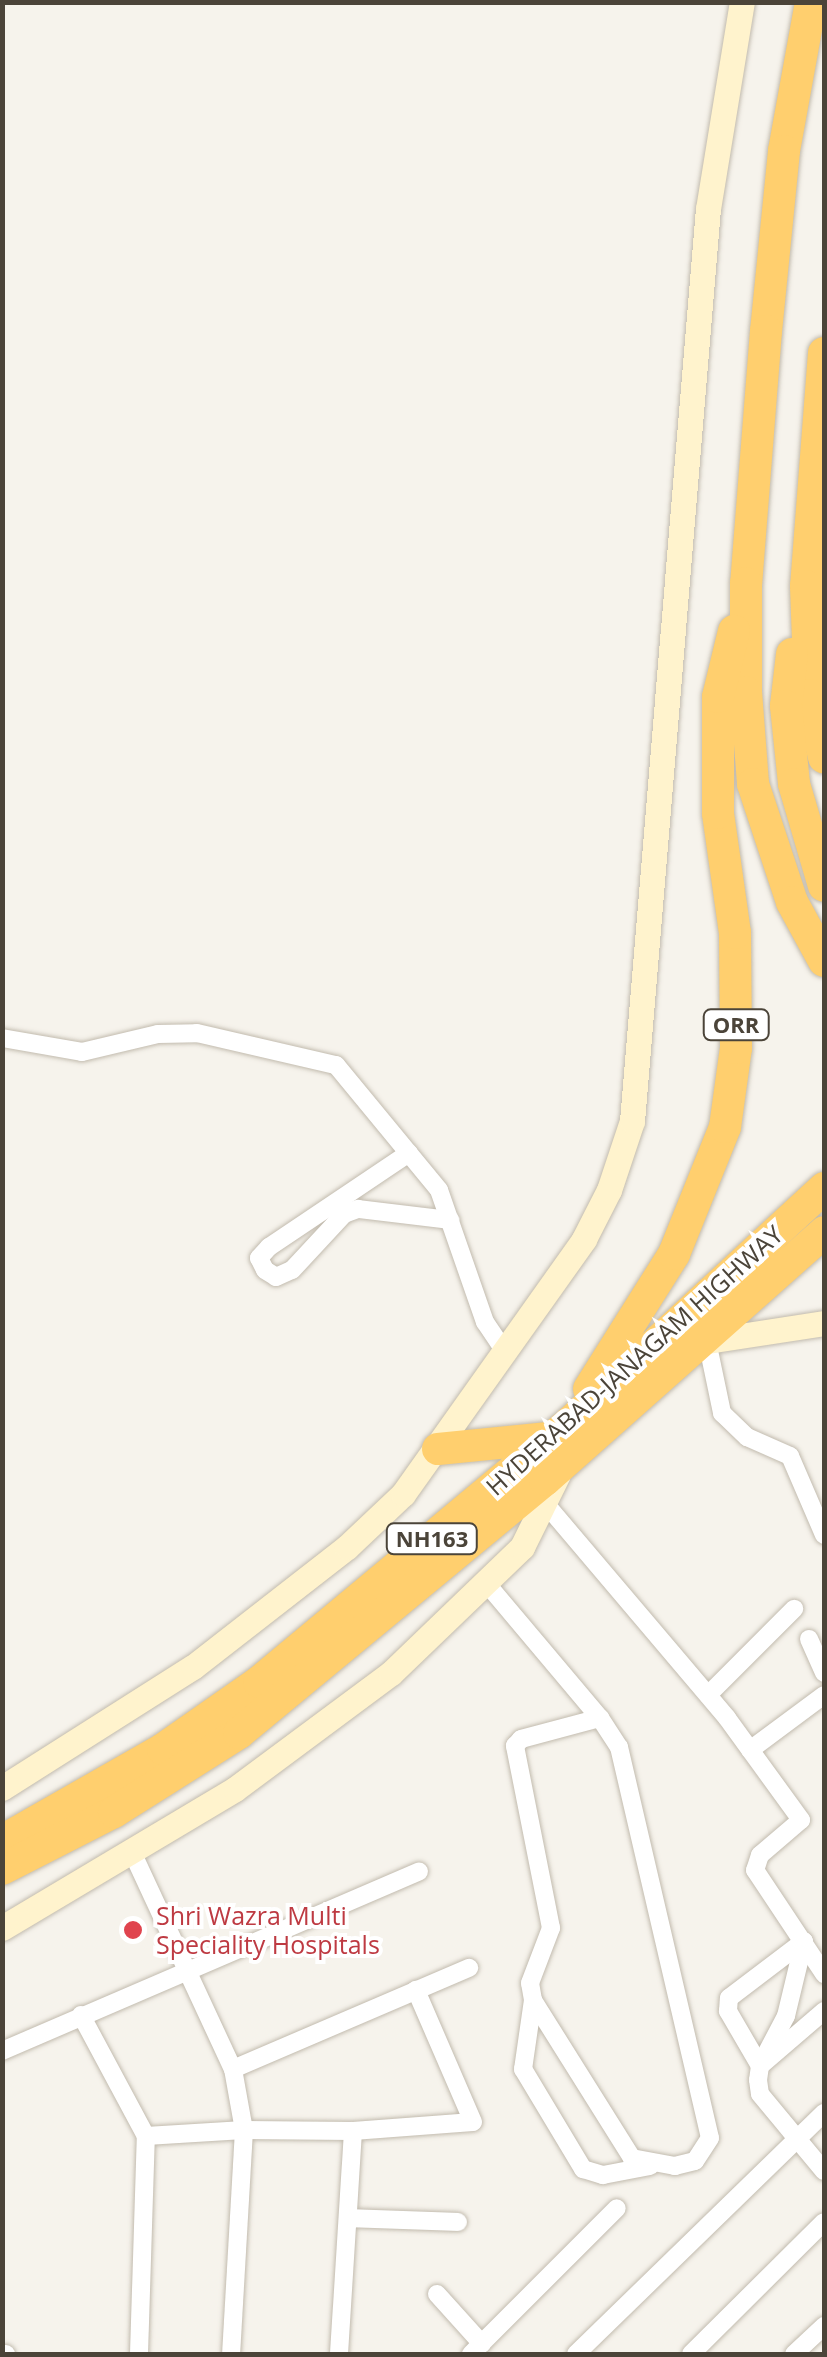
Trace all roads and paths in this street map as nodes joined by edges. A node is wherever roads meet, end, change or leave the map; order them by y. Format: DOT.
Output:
graph roads {
  1 [pos="742,2"];
  2 [pos="811,2"];
  3 [pos="824,19"];
  4 [pos="800,52"];
  5 [pos="824,353"];
  6 [pos="746,584"];
  7 [pos="806,586"];
  8 [pos="824,757"];
  9 [pos="824,886"];
  10 [pos="824,961"];
  11 [pos="2,1038"];
  12 [pos="409,1152"];
  13 [pos="824,1188"];
  14 [pos="450,1220"];
  15 [pos="824,1232"];
  16 [pos="824,1323"];
  17 [pos="700,1342"];
  18 [pos="504,1350"];
  19 [pos="558,1444"];
  20 [pos="438,1450"];
  21 [pos="544,1502"];
  22 [pos="824,1536"];
  23 [pos="487,1584"];
  24 [pos="794,1610"];
  25 [pos="809,1638"];
  26 [pos="824,1673"];
  27 [pos="824,1694"];
  28 [pos="708,1695"];
  29 [pos="600,1718"];
  30 [pos="750,1750"];
  31 [pos="2,1788"];
  32 [pos="2,1841"];
  33 [pos="132,1854"];
  34 [pos="2,1869"];
  35 [pos="419,1871"];
  36 [pos="2,1928"];
  37 [pos="804,1941"];
  38 [pos="469,1968"];
  39 [pos="188,1973"];
  40 [pos="824,1974"];
  41 [pos="416,1990"];
  42 [pos="532,2000"];
  43 [pos="824,2011"];
  44 [pos="81,2015"];
  45 [pos="2,2051"];
  46 [pos="760,2066"];
  47 [pos="233,2069"];
  48 [pos="824,2114"];
  49 [pos="244,2130"];
  50 [pos="354,2131"];
  51 [pos="146,2136"];
  52 [pos="796,2138"];
  53 [pos="650,2166"];
  54 [pos="824,2171"];
  55 [pos="617,2208"];
  56 [pos="348,2218"];
  57 [pos="458,2222"];
  58 [pos="824,2222"];
  59 [pos="437,2294"];
  60 [pos="824,2326"];
  61 [pos="476,2349"];
  62 [pos="139,2354"];
  63 [pos="231,2354"];
  64 [pos="339,2354"];
  65 [pos="576,2354"];
  66 [pos="691,2354"];
  67 [pos="794,2354"];
  1 -- 18 [label="street"];
  2 -- 4 [label="highway, ORR"];
  3 -- 4 [label="highway, ORR"];
  4 -- 6 [label="highway, ORR"];
  5 -- 7 [label="highway"];
  6 -- 10 [label="highway, ORR"];
  6 -- 19 [label="highway, ORR"];
  7 -- 8 [label="highway"];
  7 -- 9 [label="highway"];
  11 -- 12 [label="street"];
  12 -- 14 [label="street"];
  12 -- 14 [label="street"];
  13 -- 19 [label="highway, HYDERABAD-JANAGAM HIGHWAY / NH163"];
  14 -- 18 [label="street"];
  15 -- 17 [label="highway, HYDERABAD-JANAGAM HIGHWAY / NH163"];
  16 -- 17 [label="street"];
  17 -- 19 [label="highway, HYDERABAD-JANAGAM HIGHWAY / NH163"];
  17 -- 22 [label="street"];
  18 -- 20 [label="street"];
  19 -- 20 [label="highway"];
  19 -- 21 [label="street"];
  19 -- 32 [label="highway, HYDERABAD-JANAGAM HIGHWAY / NH163"];
  19 -- 34 [label="highway, HYDERABAD-JANAGAM HIGHWAY / NH163"];
  20 -- 31 [label="street"];
  21 -- 23 [label="street"];
  21 -- 28 [label="street"];
  23 -- 29 [label="street"];
  23 -- 33 [label="street"];
  24 -- 28 [label="street"];
  25 -- 26 [label="street"];
  27 -- 30 [label="street"];
  28 -- 30 [label="street"];
  29 -- 42 [label="street"];
  29 -- 53 [label="street"];
  30 -- 37 [label="street"];
  33 -- 36 [label="street"];
  33 -- 39 [label="street"];
  35 -- 39 [label="street"];
  37 -- 40 [label="street"];
  37 -- 46 [label="street"];
  37 -- 46 [label="street"];
  38 -- 41 [label="street"];
  39 -- 44 [label="street"];
  39 -- 47 [label="street"];
  41 -- 47 [label="street"];
  41 -- 50 [label="street"];
  42 -- 53 [label="street"];
  42 -- 53 [label="street"];
  43 -- 46 [label="street"];
  44 -- 45 [label="street"];
  44 -- 51 [label="street"];
  46 -- 52 [label="street"];
  47 -- 49 [label="street"];
  48 -- 52 [label="street"];
  49 -- 50 [label="street"];
  49 -- 51 [label="street"];
  49 -- 63 [label="street"];
  50 -- 56 [label="street"];
  51 -- 62 [label="street"];
  52 -- 54 [label="street"];
  52 -- 65 [label="street"];
  55 -- 61 [label="street"];
  56 -- 57 [label="street"];
  56 -- 64 [label="street"];
  58 -- 66 [label="street"];
  59 -- 61 [label="street"];
  60 -- 67 [label="street"];
}
